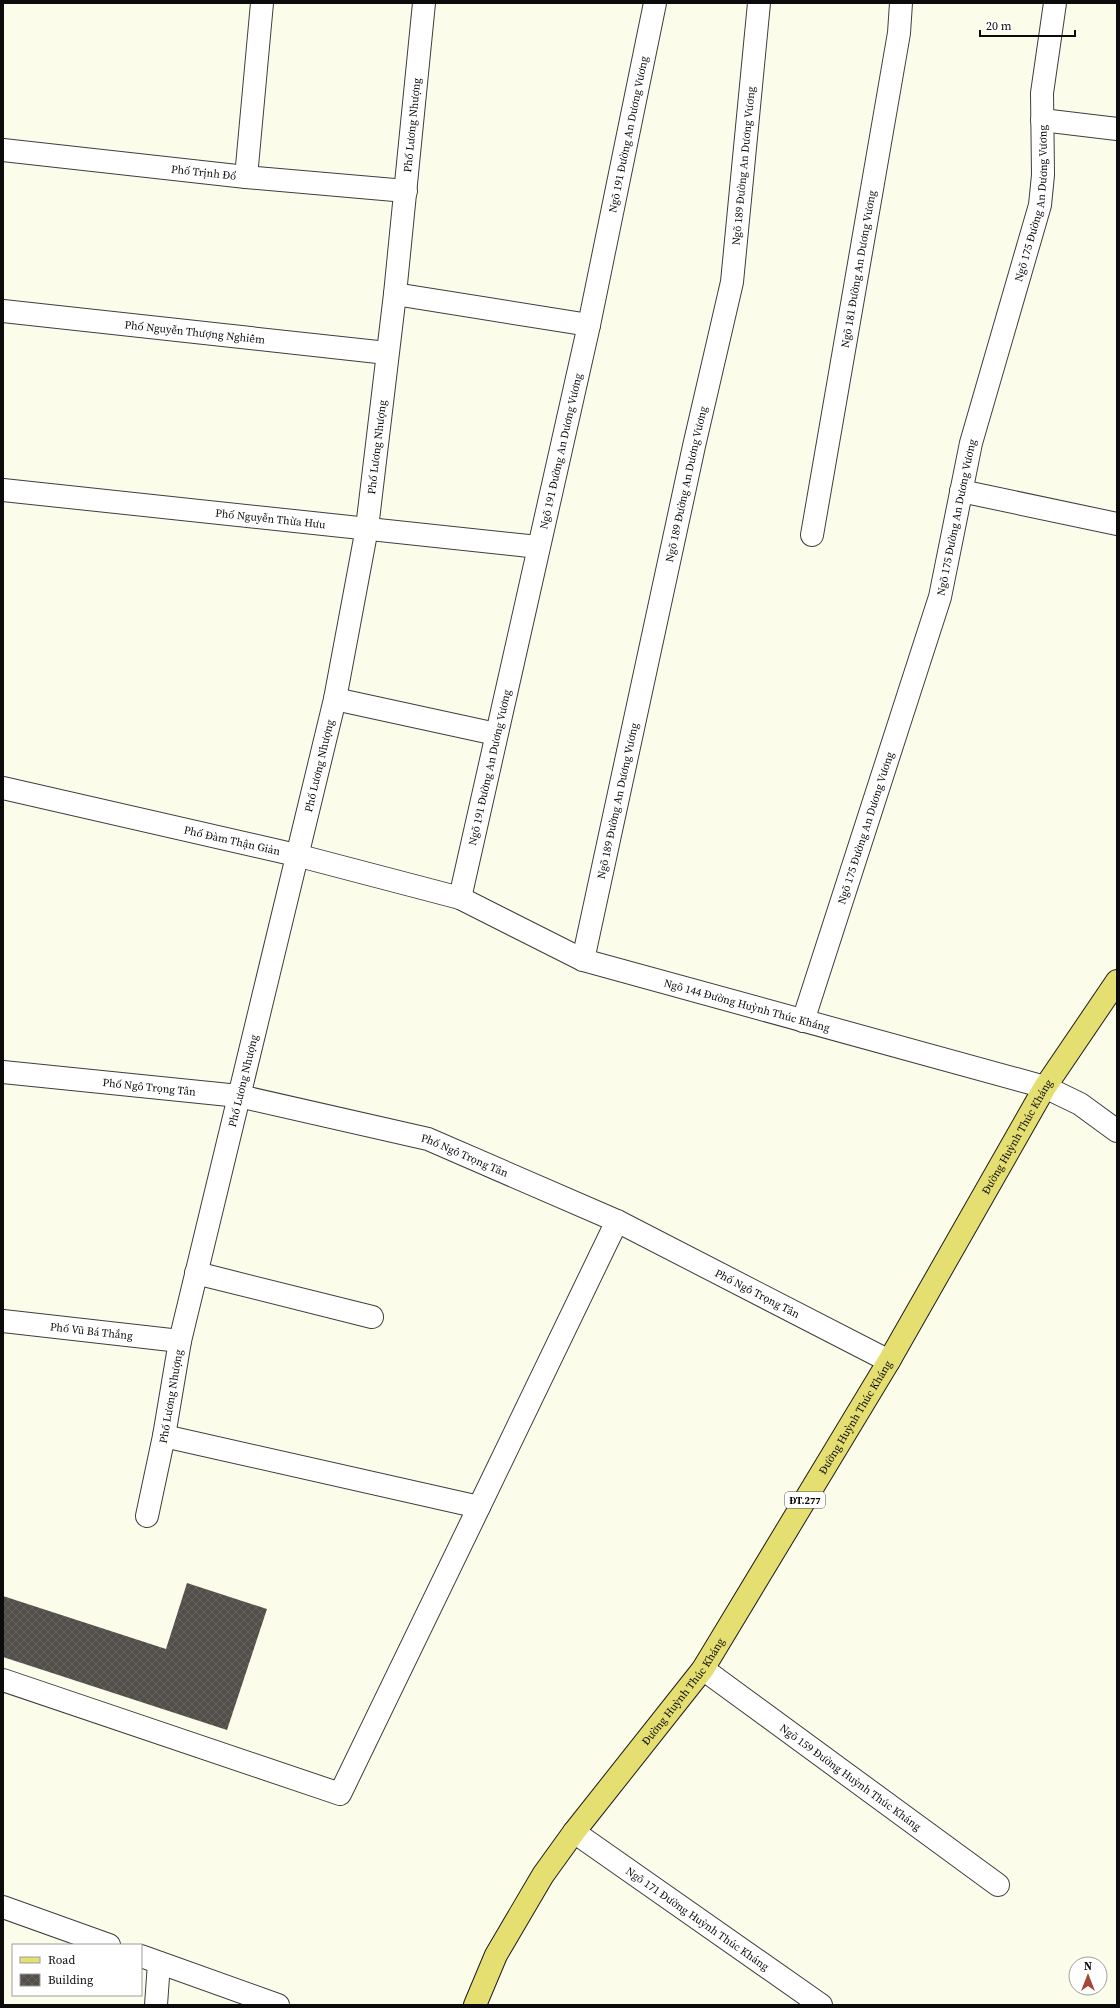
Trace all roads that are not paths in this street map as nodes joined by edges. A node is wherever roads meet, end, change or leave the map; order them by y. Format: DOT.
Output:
graph roads {
  1 [pos="262,3"];
  2 [pos="424,3"];
  3 [pos="656,3"];
  4 [pos="758,3"];
  5 [pos="901,3"];
  6 [pos="1055,3"];
  7 [pos="1042,120"];
  8 [pos="1117,129"];
  9 [pos="3,150"];
  10 [pos="246,177"];
  11 [pos="406,191"];
  12 [pos="395,294"];
  13 [pos="3,311"];
  14 [pos="589,325"];
  15 [pos="387,353"];
  16 [pos="3,490"];
  17 [pos="961,491"];
  18 [pos="1117,524"];
  19 [pos="367,528"];
  20 [pos="812,535"];
  21 [pos="538,547"];
  22 [pos="335,699"];
  23 [pos="496,734"];
  24 [pos="3,788"];
  25 [pos="296,855"];
  26 [pos="460,898"];
  27 [pos="583,960"];
  28 [pos="1117,981"];
  29 [pos="803,1021"];
  30 [pos="3,1072"];
  31 [pos="1045,1087"];
  32 [pos="239,1096"];
  33 [pos="1117,1131"];
  34 [pos="616,1221"];
  35 [pos="196,1273"];
  36 [pos="372,1316"];
  37 [pos="3,1321"];
  38 [pos="180,1341"];
  39 [pos="889,1361"];
  40 [pos="164,1436"];
  41 [pos="479,1507"];
  42 [pos="147,1516"];
  43 [pos="703,1669"];
  44 [pos="3,1680"];
  45 [pos="574,1832"];
  46 [pos="998,1885"];
  47 [pos="3,1907"];
  48 [pos="106,1944"];
  49 [pos="150,1960"];
  50 [pos="156,2005"];
  51 [pos="278,2005"];
  52 [pos="475,2005"];
  53 [pos="820,2005"];
  1 -- 10 [label="street"];
  2 -- 11 [label="street, Phố Lương Nhượng"];
  3 -- 14 [label="street, Ngõ 191 Đường An Dương Vương"];
  4 -- 27 [label="street, Ngõ 189 Đường An Dương Vương"];
  5 -- 20 [label="street, Ngõ 181 Đường An Dương Vương"];
  6 -- 7 [label="street, Ngõ 175 Đường An Dương Vương"];
  7 -- 8 [label="street"];
  7 -- 17 [label="street, Ngõ 175 Đường An Dương Vương"];
  9 -- 10 [label="street, Phố Trịnh Đổ"];
  10 -- 11 [label="street, Phố Trịnh Đổ"];
  11 -- 12 [label="street, Phố Lương Nhượng"];
  12 -- 14 [label="street"];
  12 -- 15 [label="street, Phố Lương Nhượng"];
  13 -- 15 [label="street, Phố Nguyễn Thượng Nghiêm"];
  14 -- 21 [label="street, Ngõ 191 Đường An Dương Vương"];
  15 -- 19 [label="street, Phố Lương Nhượng"];
  16 -- 19 [label="street, Phố Nguyễn Thừa Hưu"];
  17 -- 18 [label="street"];
  17 -- 29 [label="street, Ngõ 175 Đường An Dương Vương"];
  19 -- 21 [label="street, Phố Nguyễn Thừa Hưu"];
  19 -- 22 [label="street, Phố Lương Nhượng"];
  21 -- 23 [label="street, Ngõ 191 Đường An Dương Vương"];
  22 -- 23 [label="street"];
  22 -- 25 [label="street, Phố Lương Nhượng"];
  23 -- 26 [label="street, Ngõ 191 Đường An Dương Vương"];
  24 -- 25 [label="street, Phố Đàm Thận Giản"];
  25 -- 26 [label="street, Phố Đàm Thận Giản"];
  25 -- 32 [label="street, Phố Lương Nhượng"];
  26 -- 27 [label="street, Ngõ 144 Đường Huỳnh Thúc Kháng"];
  27 -- 29 [label="street, Ngõ 144 Đường Huỳnh Thúc Kháng"];
  28 -- 31 [label="main road, Đường Huỳnh Thúc Kháng / ĐT.277"];
  29 -- 31 [label="street, Ngõ 144 Đường Huỳnh Thúc Kháng"];
  30 -- 32 [label="street, Phố Ngô Trọng Tân"];
  31 -- 33 [label="street, Ngõ 144 Đường Huỳnh Thúc Kháng"];
  31 -- 39 [label="main road, Đường Huỳnh Thúc Kháng / ĐT.277"];
  32 -- 34 [label="street, Phố Ngô Trọng Tân"];
  32 -- 35 [label="street, Phố Lương Nhượng"];
  34 -- 39 [label="street, Phố Ngô Trọng Tân"];
  34 -- 41 [label="street"];
  35 -- 36 [label="street"];
  35 -- 38 [label="street, Phố Lương Nhượng"];
  37 -- 38 [label="street, Phố Vũ Bá Thắng"];
  38 -- 40 [label="street, Phố Lương Nhượng"];
  39 -- 43 [label="main road, Đường Huỳnh Thúc Kháng / ĐT.277"];
  40 -- 41 [label="street"];
  40 -- 42 [label="street, Phố Lương Nhượng"];
  41 -- 44 [label="street"];
  43 -- 45 [label="main road, Đường Huỳnh Thúc Kháng / ĐT.277"];
  43 -- 46 [label="street, Ngõ 159 Đường Huỳnh Thúc Kháng"];
  45 -- 52 [label="main road, Đường Huỳnh Thúc Kháng / ĐT.277"];
  45 -- 53 [label="street, Ngõ 171 Đường Huỳnh Thúc Kháng"];
  47 -- 48 [label="street"];
  49 -- 50 [label="street"];
  49 -- 51 [label="street"];
}
